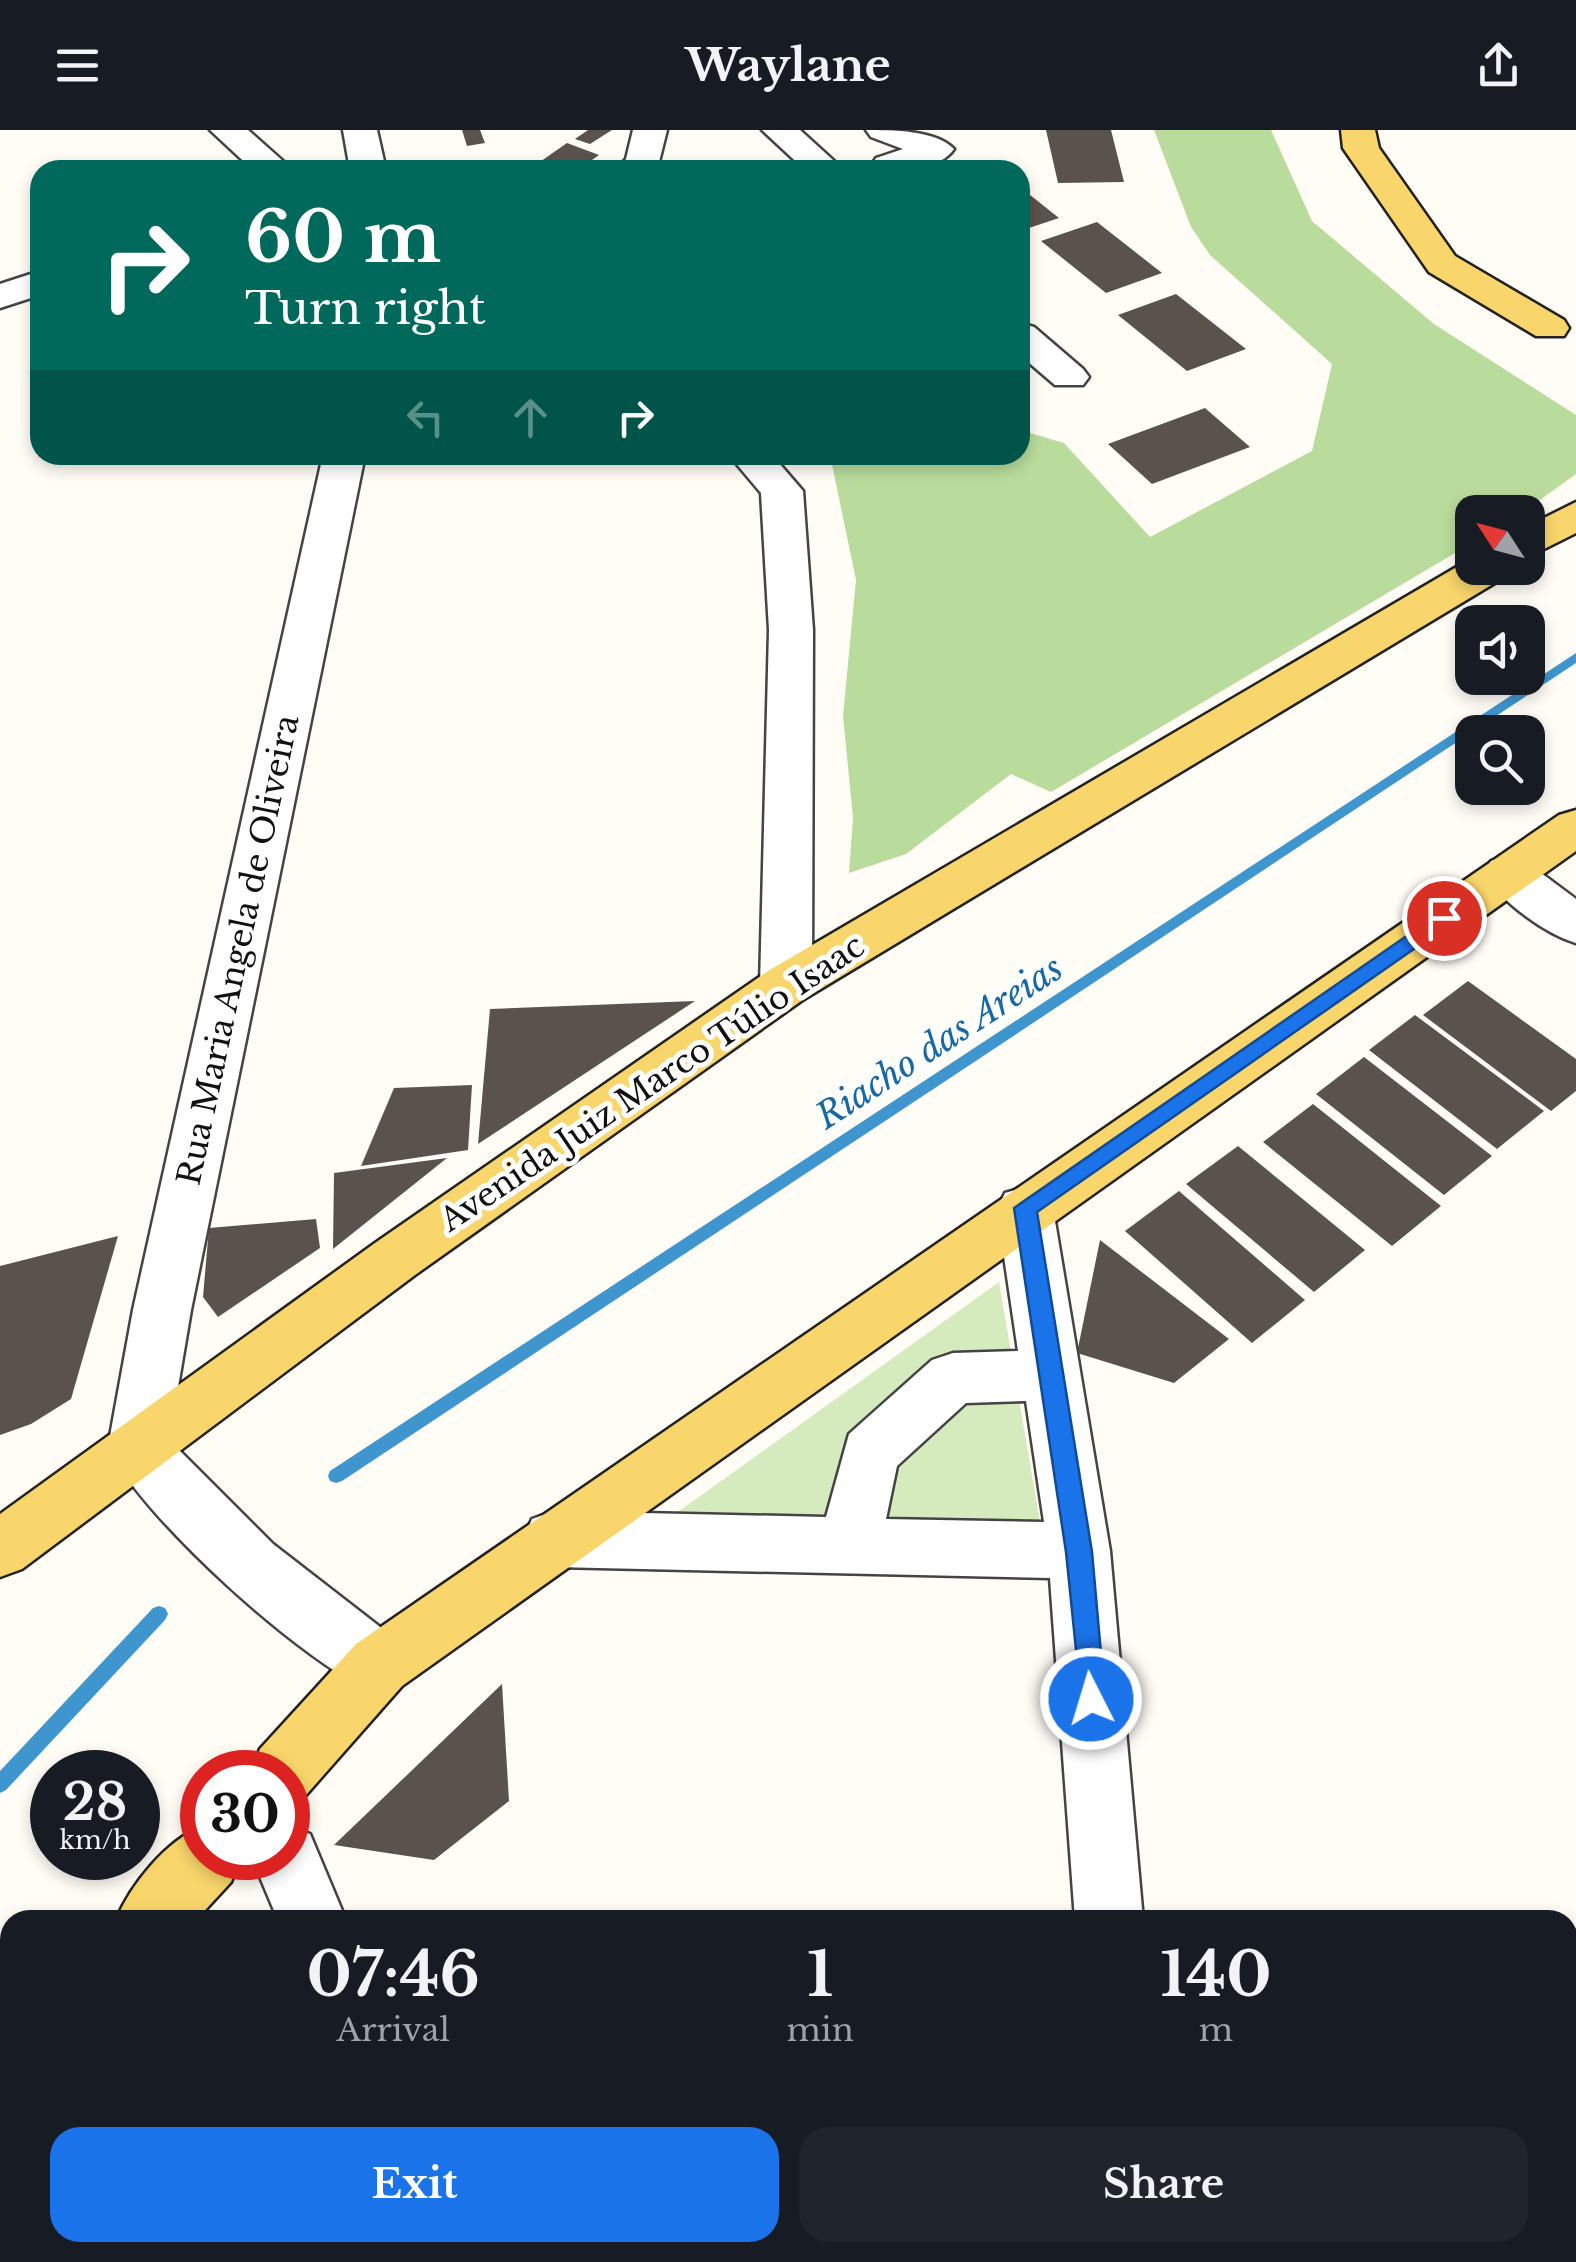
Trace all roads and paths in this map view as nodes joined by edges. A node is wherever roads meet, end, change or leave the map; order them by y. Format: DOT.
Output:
graph roads {
  1 [pos="228,130"];
  2 [pos="360,130"];
  3 [pos="650,130"];
  4 [pos="779,130"];
  5 [pos="883,130"];
  6 [pos="1358,130"];
  7 [pos="263,160"];
  8 [pos="366,160"];
  9 [pos="644,160"];
  10 [pos="814,160"];
  11 [pos="906,160"];
  12 [pos="30,286"];
  13 [pos="0,298"];
  14 [pos="1567,340"];
  15 [pos="1030,343"];
  16 [pos="1070,377"];
  17 [pos="342,465"];
  18 [pos="759,465"];
  19 [pos="1576,515"];
  20 [pos="1545,534"];
  21 [pos="1459,585"];
  22 [pos="1576,827"];
  23 [pos="1508,873"];
  24 [pos="1576,925"];
  25 [pos="786,984"];
  26 [pos="1025,1208"];
  27 [pos="1053,1375"];
  28 [pos="150,1461"];
  29 [pos="5,1530"];
  30 [pos="554,1539"];
  31 [pos="850,1546"];
  32 [pos="1079,1552"];
  33 [pos="379,1665"];
  34 [pos="303,1750"];
  35 [pos="186,1880"];
  36 [pos="295,1880"];
  37 [pos="159,1910"];
  38 [pos="308,1910"];
  39 [pos="1108,1910"];
  1 -- 7 [label="street"];
  2 -- 8 [label="street"];
  3 -- 9 [label="street"];
  4 -- 10 [label="street"];
  5 -- 11 [label="street"];
  6 -- 14 [label="main road"];
  12 -- 13 [label="street"];
  15 -- 16 [label="street"];
  17 -- 28 [label="street, Rua Maria Angela de Oliveira"];
  18 -- 25 [label="street"];
  19 -- 20 [label="main road"];
  21 -- 25 [label="main road, Avenida Juiz Marco Túlio Isaac"];
  22 -- 23 [label="main road"];
  23 -- 24 [label="street"];
  23 -- 26 [label="main road"];
  25 -- 28 [label="main road, Avenida Juiz Marco Túlio Isaac"];
  26 -- 27 [label="street"];
  26 -- 30 [label="main road"];
  27 -- 31 [label="street"];
  27 -- 32 [label="street"];
  28 -- 29 [label="main road, Avenida Juiz Marco Túlio Isaac"];
  28 -- 33 [label="street"];
  30 -- 31 [label="street"];
  30 -- 33 [label="main road"];
  31 -- 32 [label="street"];
  32 -- 39 [label="street"];
  33 -- 34 [label="main road"];
  35 -- 37 [label="main road"];
  36 -- 38 [label="street"];
}
